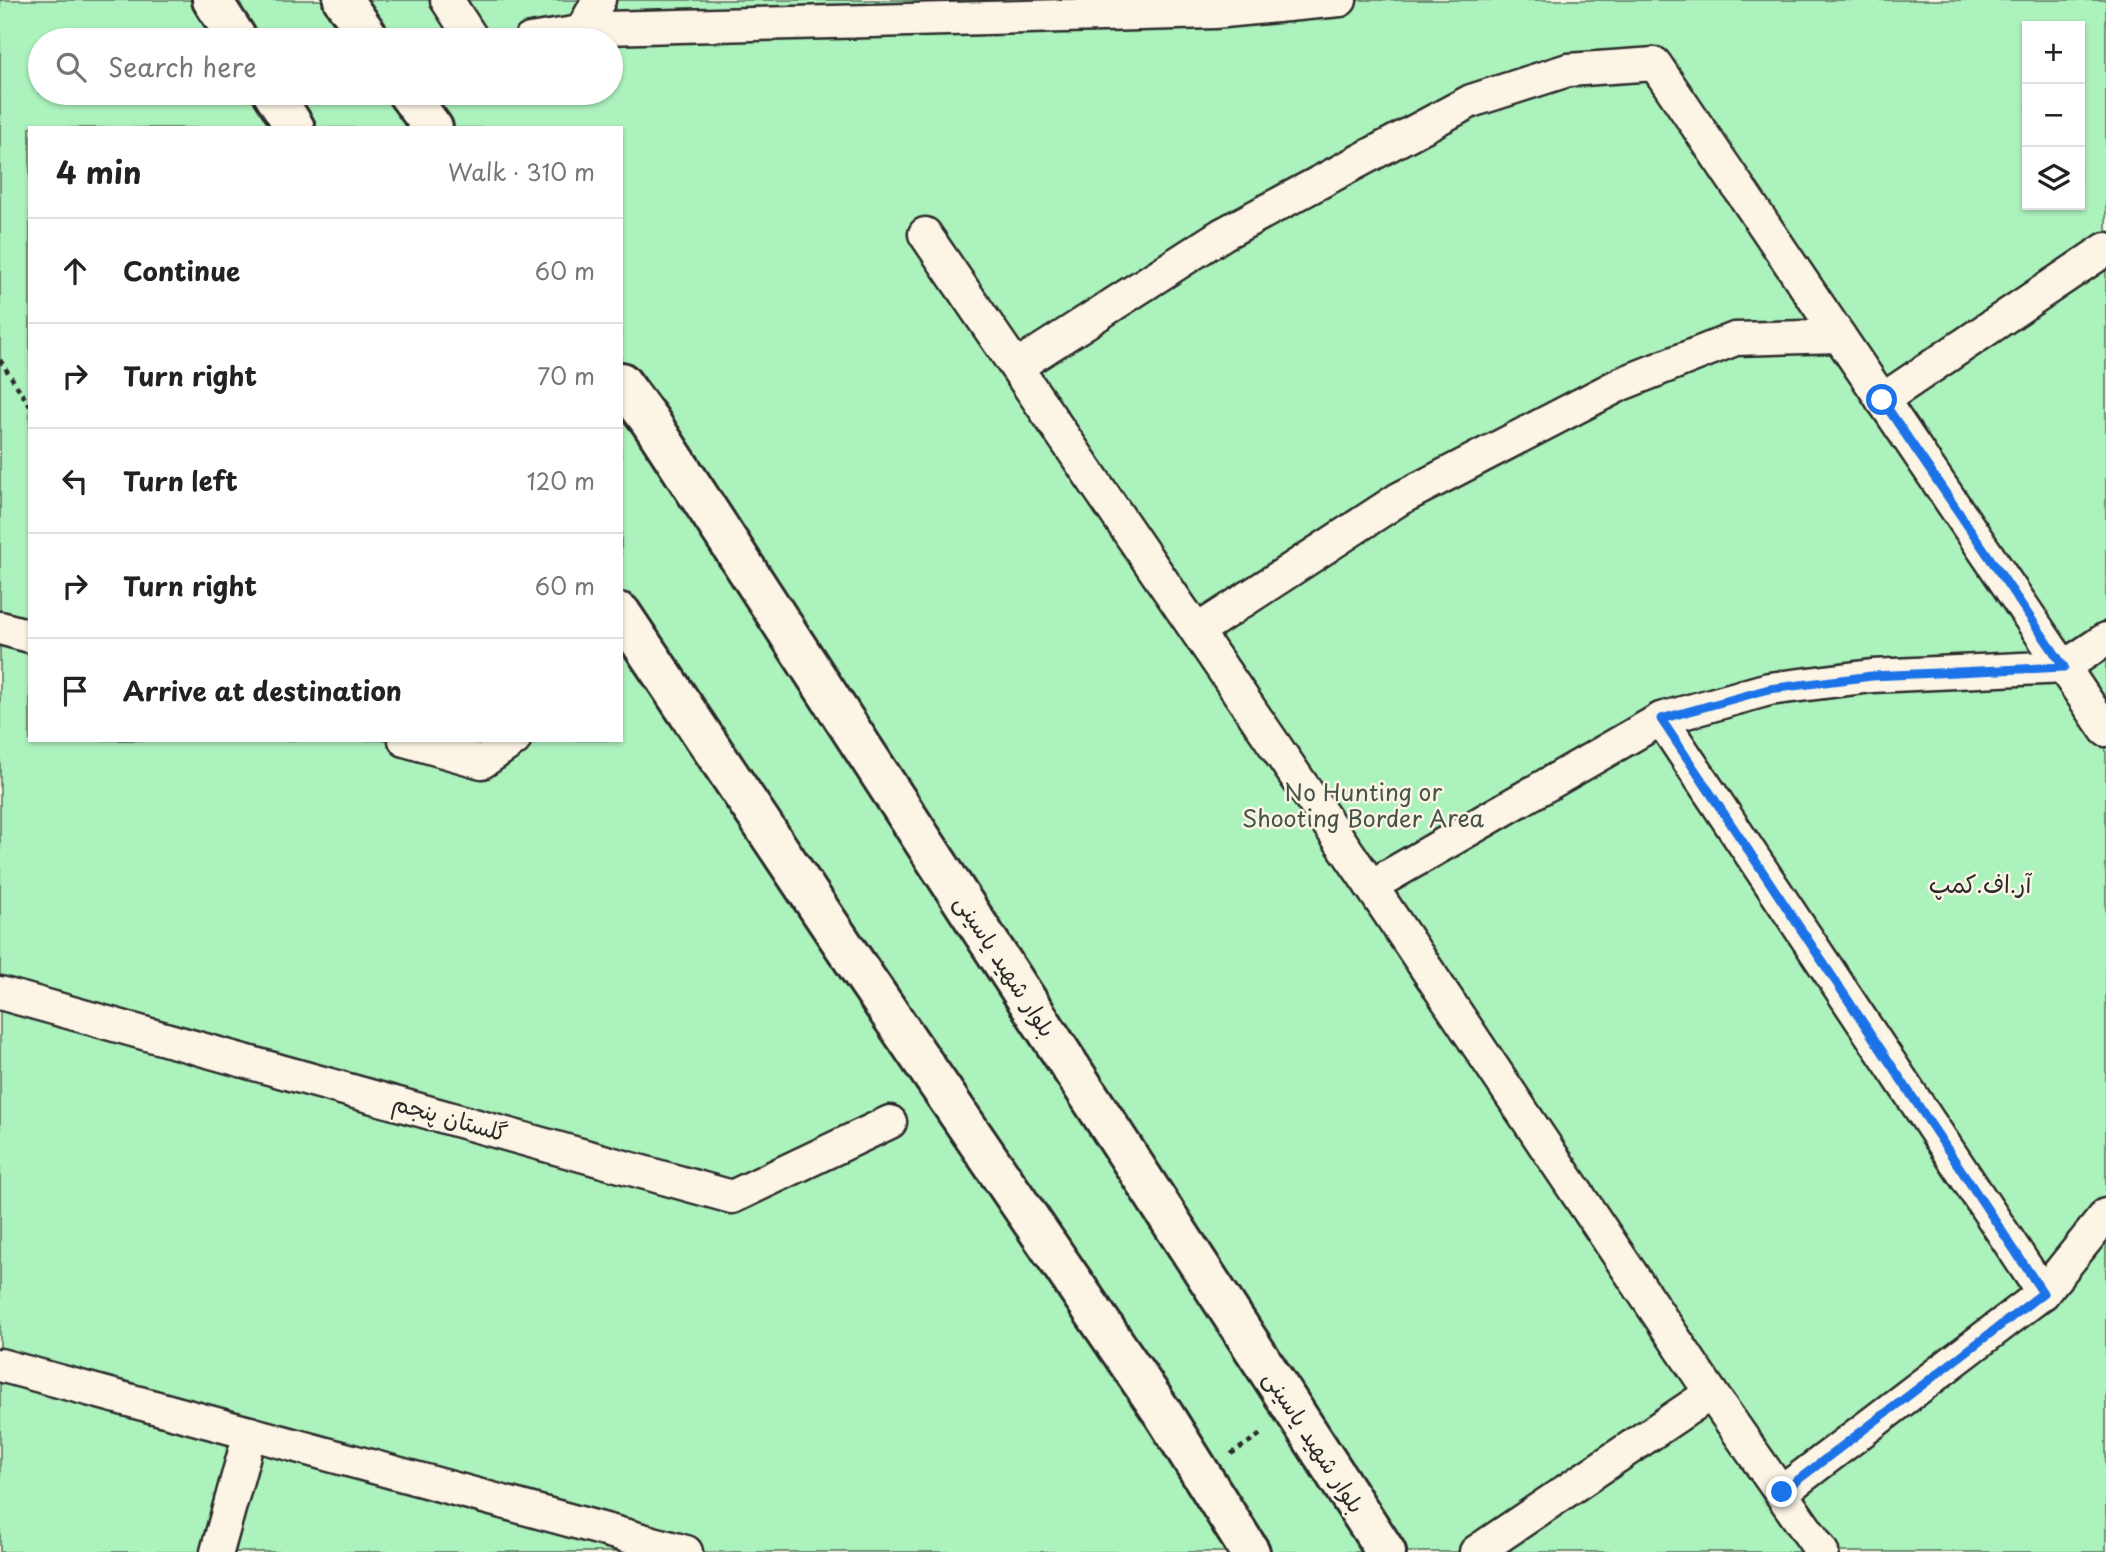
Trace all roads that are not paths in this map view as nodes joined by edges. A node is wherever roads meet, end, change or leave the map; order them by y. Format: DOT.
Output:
graph roads {
  1 [pos="212,0"];
  2 [pos="343,0"];
  3 [pos="447,0"];
  4 [pos="599,0"];
  5 [pos="1340,0"];
  6 [pos="230,28"];
  7 [pos="363,28"];
  8 [pos="465,28"];
  9 [pos="583,28"];
  10 [pos="600,28"];
  11 [pos="281,105"];
  12 [pos="294,126"];
  13 [pos="925,234"];
  14 [pos="2106,249"];
  15 [pos="1839,336"];
  16 [pos="1016,367"];
  17 [pos="623,385"];
  18 [pos="1882,400"];
  19 [pos="623,616"];
  20 [pos="0,628"];
  21 [pos="1197,631"];
  22 [pos="28,635"];
  23 [pos="2106,639"];
  24 [pos="2064,667"];
  25 [pos="1661,719"];
  26 [pos="2106,730"];
  27 [pos="412,742"];
  28 [pos="511,742"];
  29 [pos="1371,886"];
  30 [pos="0,993"];
  31 [pos="890,1122"];
  32 [pos="2106,1215"];
  33 [pos="2043,1293"];
  34 [pos="0,1364"];
  35 [pos="1711,1393"];
  36 [pos="250,1433"];
  37 [pos="1782,1492"];
  38 [pos="217,1552"];
  39 [pos="686,1552"];
  40 [pos="1250,1552"];
  41 [pos="1386,1552"];
  42 [pos="1476,1552"];
  43 [pos="1822,1552"];
  1 -- 6 [label="main road"];
  2 -- 7 [label="main road"];
  3 -- 8 [label="street"];
  4 -- 9 [label="street"];
  5 -- 10 [label="street"];
  11 -- 12 [label="main road"];
  13 -- 16 [label="street"];
  14 -- 18 [label="street"];
  15 -- 16 [label="street"];
  15 -- 18 [label="street"];
  15 -- 21 [label="street"];
  16 -- 21 [label="street"];
  17 -- 41 [label="main road, بلوار شهید یاسینی"];
  18 -- 24 [label="street"];
  19 -- 40 [label="main road"];
  20 -- 22 [label="street"];
  21 -- 29 [label="street"];
  23 -- 24 [label="street"];
  24 -- 25 [label="street"];
  24 -- 26 [label="street"];
  25 -- 29 [label="street"];
  25 -- 33 [label="street"];
  27 -- 28 [label="street"];
  29 -- 35 [label="street"];
  30 -- 31 [label="street, گلستان پنجم"];
  32 -- 33 [label="street"];
  33 -- 37 [label="street"];
  34 -- 36 [label="street"];
  35 -- 37 [label="street"];
  35 -- 42 [label="street"];
  36 -- 38 [label="street"];
  36 -- 39 [label="street"];
  37 -- 43 [label="street"];
}
